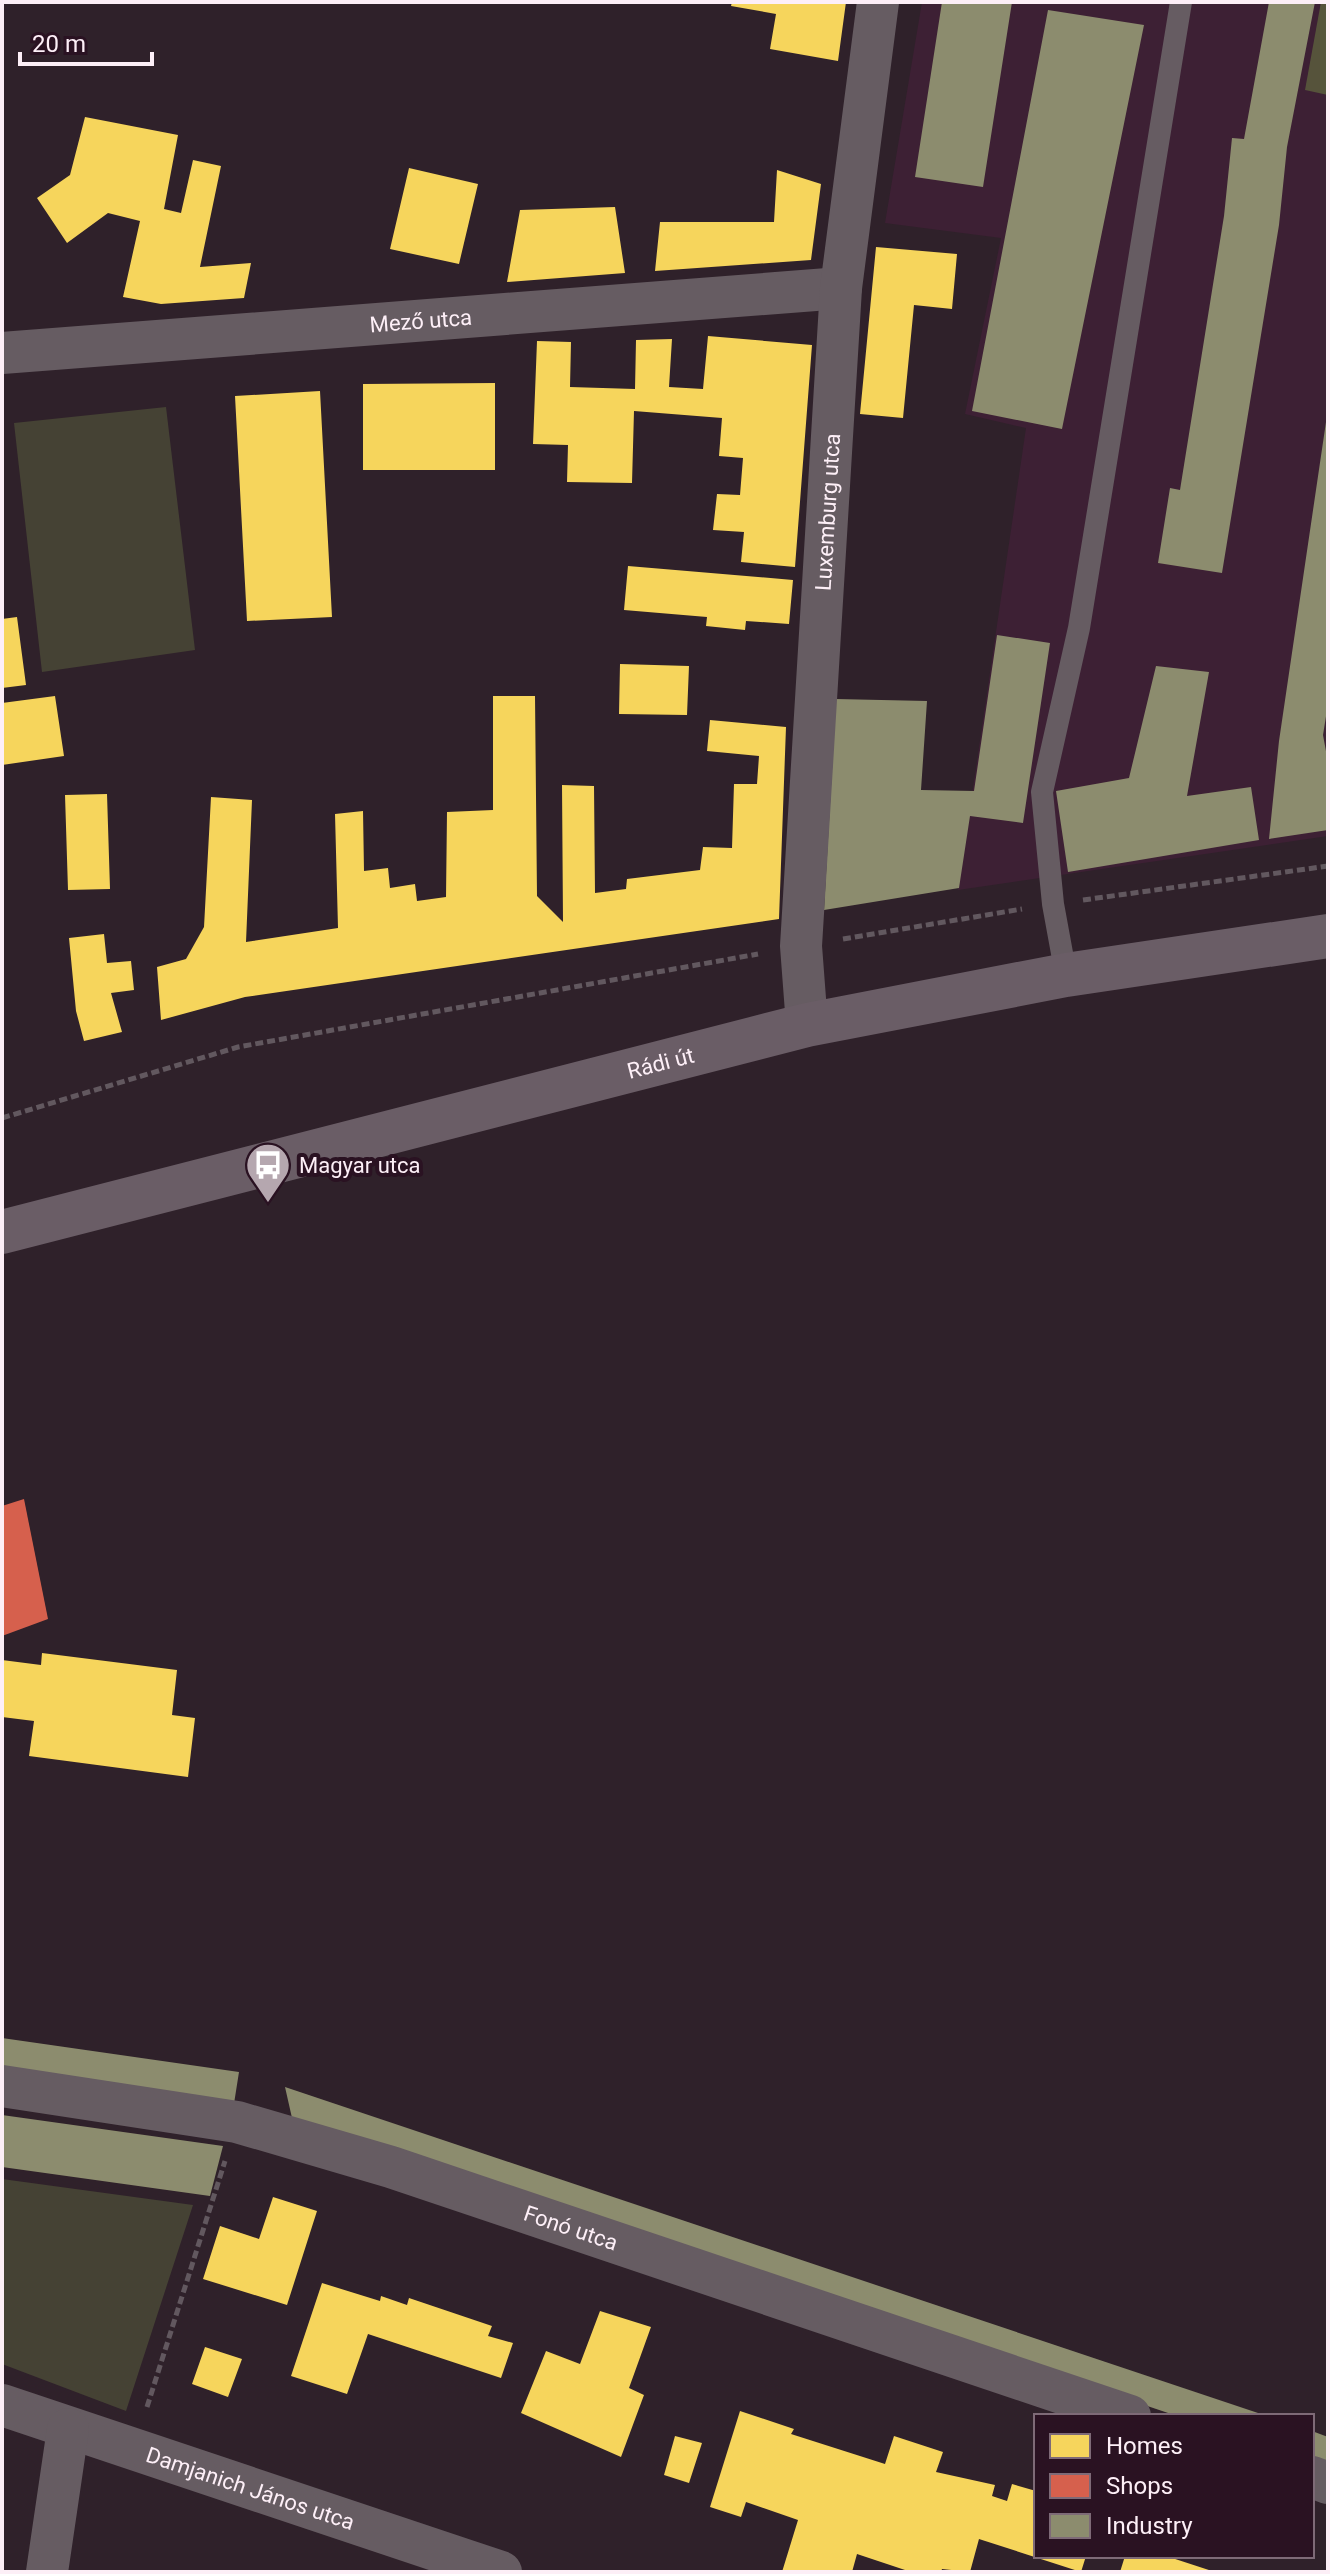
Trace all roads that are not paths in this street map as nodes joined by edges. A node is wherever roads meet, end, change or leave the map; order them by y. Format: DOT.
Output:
graph roads {
  1 [pos="878,2"];
  2 [pos="1181,2"];
  3 [pos="841,288"];
  4 [pos="2,353"];
  5 [pos="1328,936"];
  6 [pos="1066,975"];
  7 [pos="807,1025"];
  8 [pos="2,1232"];
  9 [pos="2,2086"];
  10 [pos="2,2405"];
  11 [pos="1124,2414"];
  12 [pos="68,2429"];
  13 [pos="47,2572"];
  14 [pos="501,2572"];
  1 -- 3 [label="street, Luxemburg utca"];
  2 -- 6 [label="lane"];
  3 -- 4 [label="street, Mező utca"];
  3 -- 7 [label="street, Luxemburg utca"];
  5 -- 6 [label="street, Rádi út"];
  6 -- 7 [label="street, Rádi út"];
  7 -- 8 [label="street, Rádi út"];
  9 -- 11 [label="street, Fonó utca"];
  10 -- 12 [label="street, Damjanich János utca"];
  12 -- 13 [label="street"];
  12 -- 14 [label="street, Damjanich János utca"];
}
